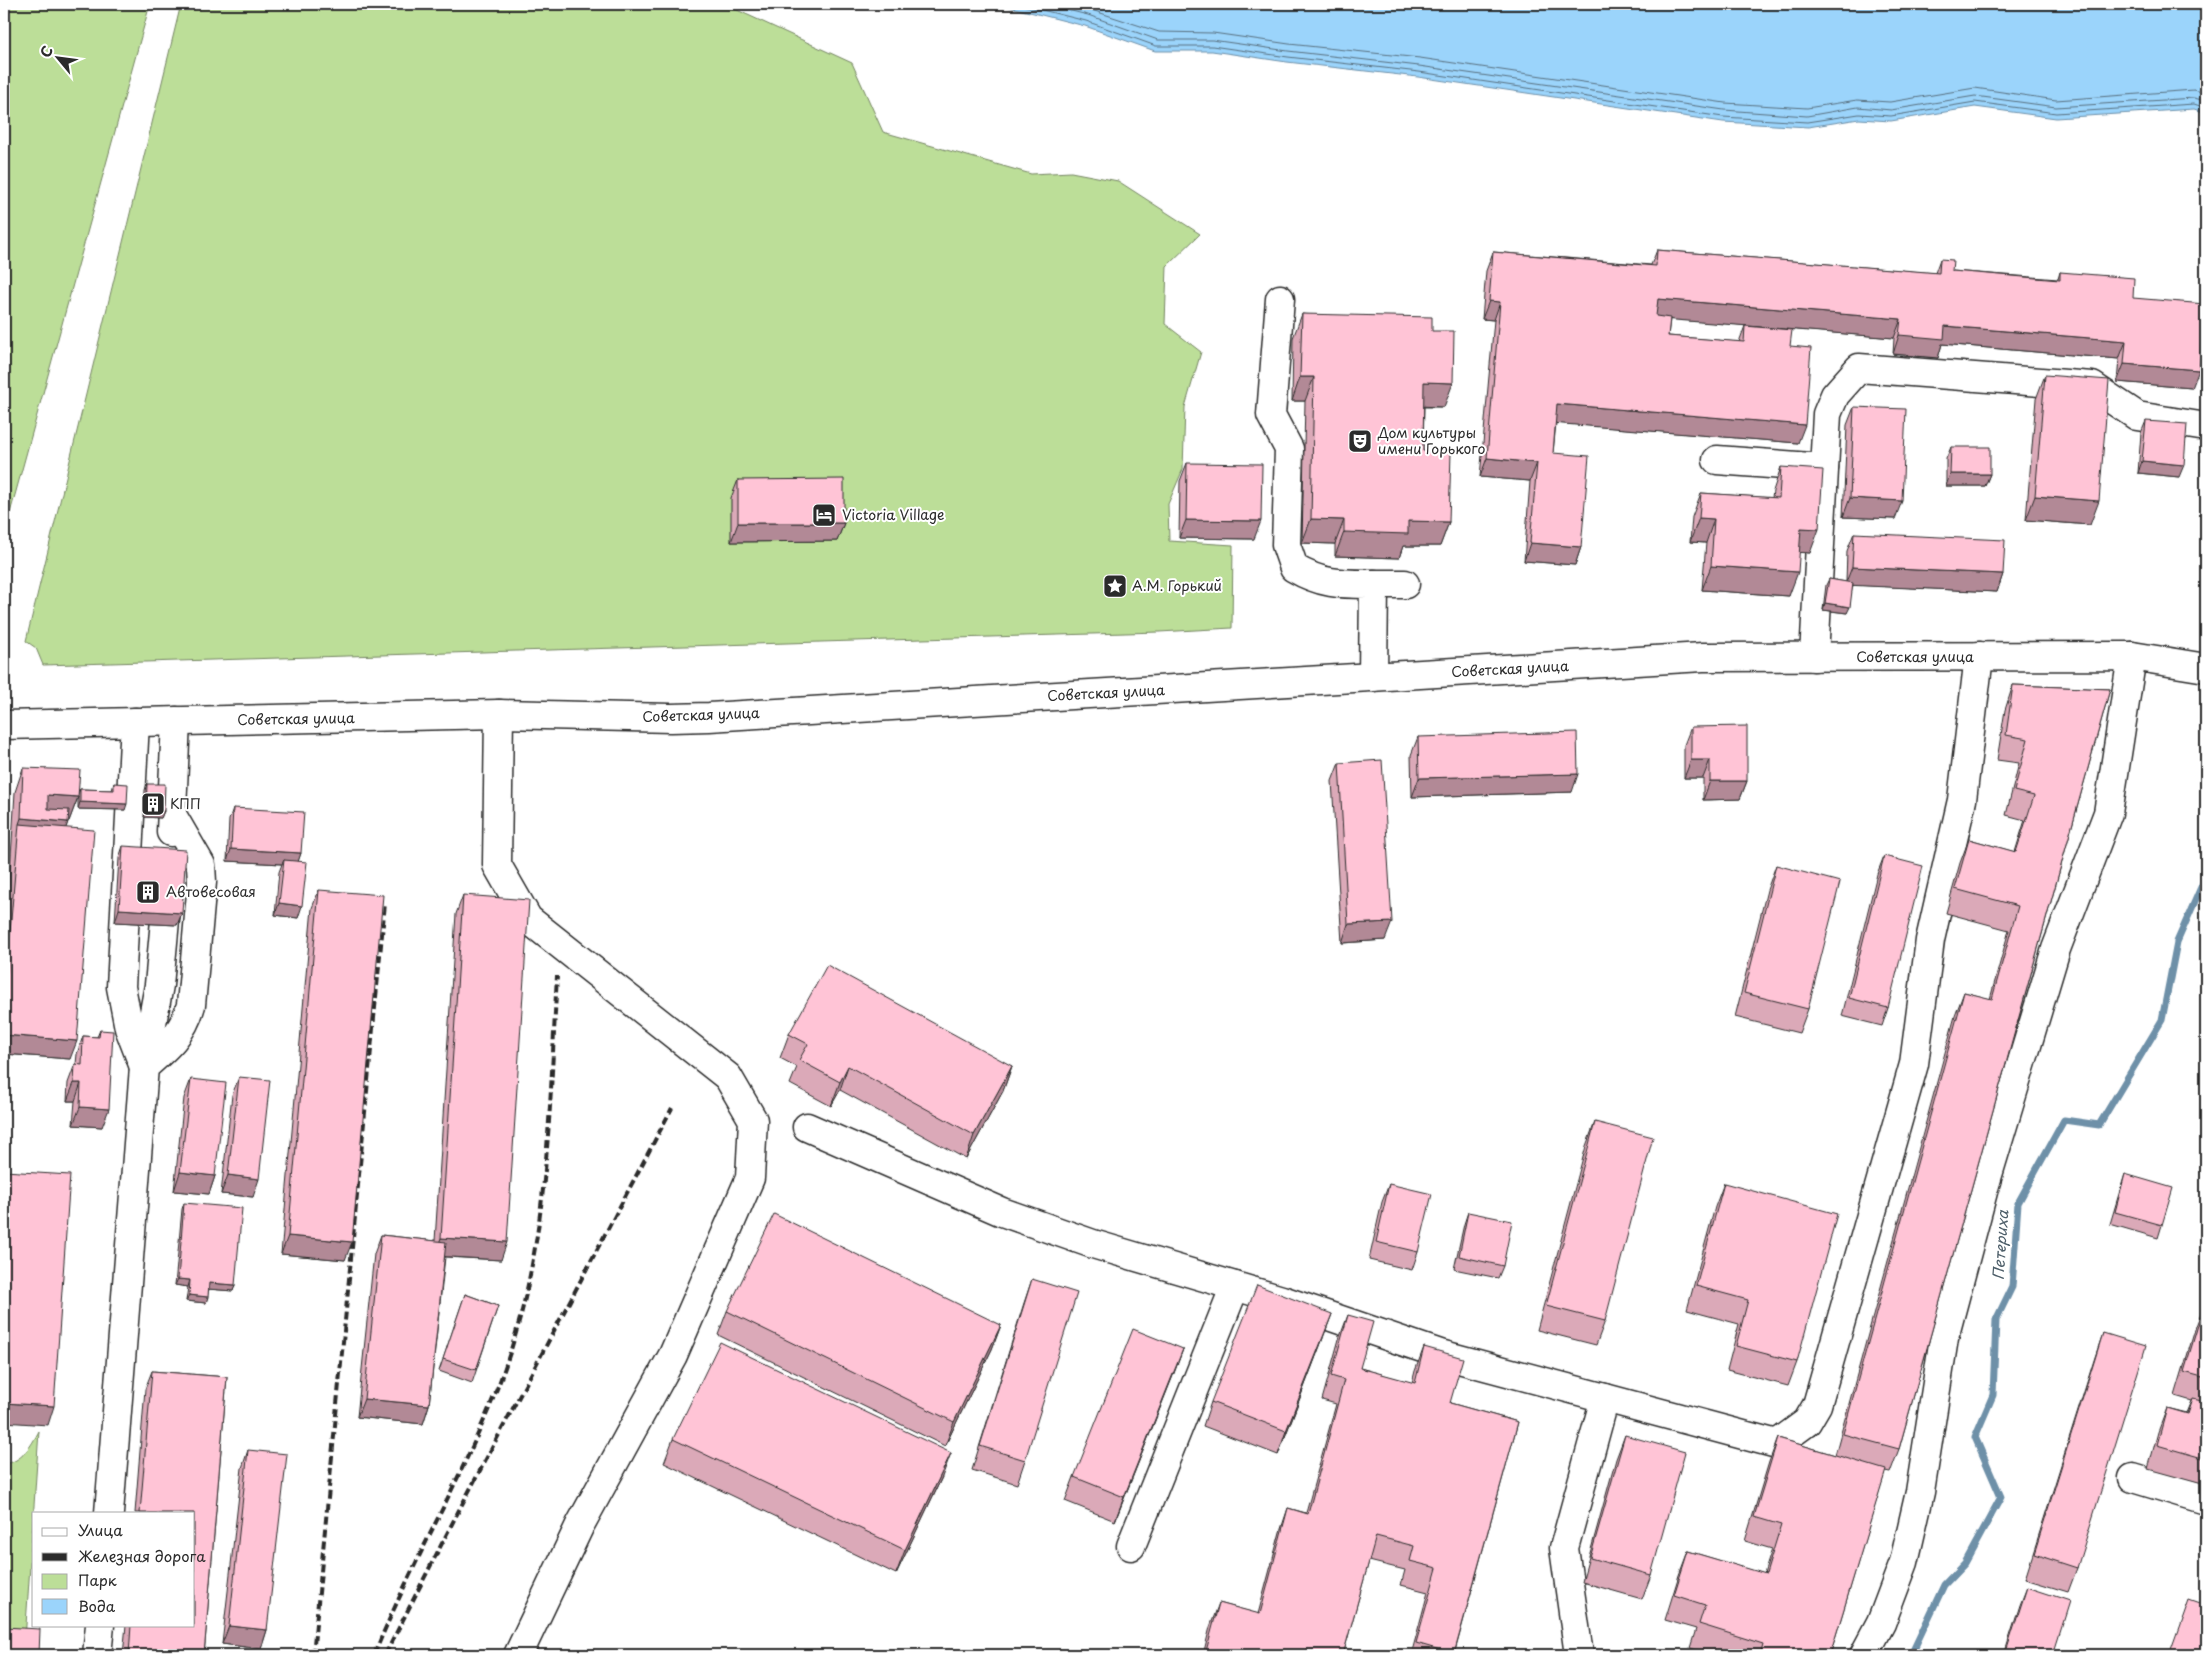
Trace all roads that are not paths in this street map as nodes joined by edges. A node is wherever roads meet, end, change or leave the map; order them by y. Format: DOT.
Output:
graph roads {
  1 [pos="1280,299"];
  2 [pos="2206,426"];
  3 [pos="1717,460"];
  4 [pos="1824,468"];
  5 [pos="1374,584"];
  6 [pos="1405,584"];
  7 [pos="1979,656"];
  8 [pos="2132,656"];
  9 [pos="1814,657"];
  10 [pos="2201,667"];
  11 [pos="1373,677"];
  12 [pos="499,714"];
  13 [pos="135,722"];
  14 [pos="176,722"];
  15 [pos="4,725"];
  16 [pos="144,1067"];
  17 [pos="807,1127"];
  18 [pos="1235,1286"];
  19 [pos="1605,1398"];
  20 [pos="2133,1478"];
  21 [pos="2206,1500"];
  22 [pos="108,1512"];
  23 [pos="1131,1546"];
  24 [pos="100,1626"];
  25 [pos="97,1655"];
  26 [pos="518,1655"];
  27 [pos="1579,1655"];
  28 [pos="1864,1655"];
  1 -- 5 [label="main road"];
  2 -- 4 [label="main road"];
  3 -- 4 [label="main road"];
  4 -- 9 [label="main road"];
  5 -- 6 [label="main road"];
  5 -- 11 [label="main road"];
  7 -- 8 [label="main road, Советская улица"];
  7 -- 9 [label="main road, Советская улица"];
  7 -- 19 [label="main road"];
  8 -- 10 [label="main road, Советская улица"];
  8 -- 28 [label="main road"];
  9 -- 11 [label="main road, Советская улица"];
  11 -- 12 [label="main road, Советская улица"];
  12 -- 14 [label="main road, Советская улица"];
  12 -- 26 [label="main road"];
  13 -- 14 [label="main road, Советская улица"];
  13 -- 15 [label="main road, Советская улица"];
  13 -- 16 [label="main road"];
  14 -- 16 [label="main road"];
  16 -- 22 [label="main road"];
  17 -- 18 [label="main road"];
  18 -- 19 [label="main road"];
  18 -- 23 [label="main road"];
  19 -- 27 [label="main road"];
  20 -- 21 [label="main road"];
  24 -- 25 [label="main road"];
}
